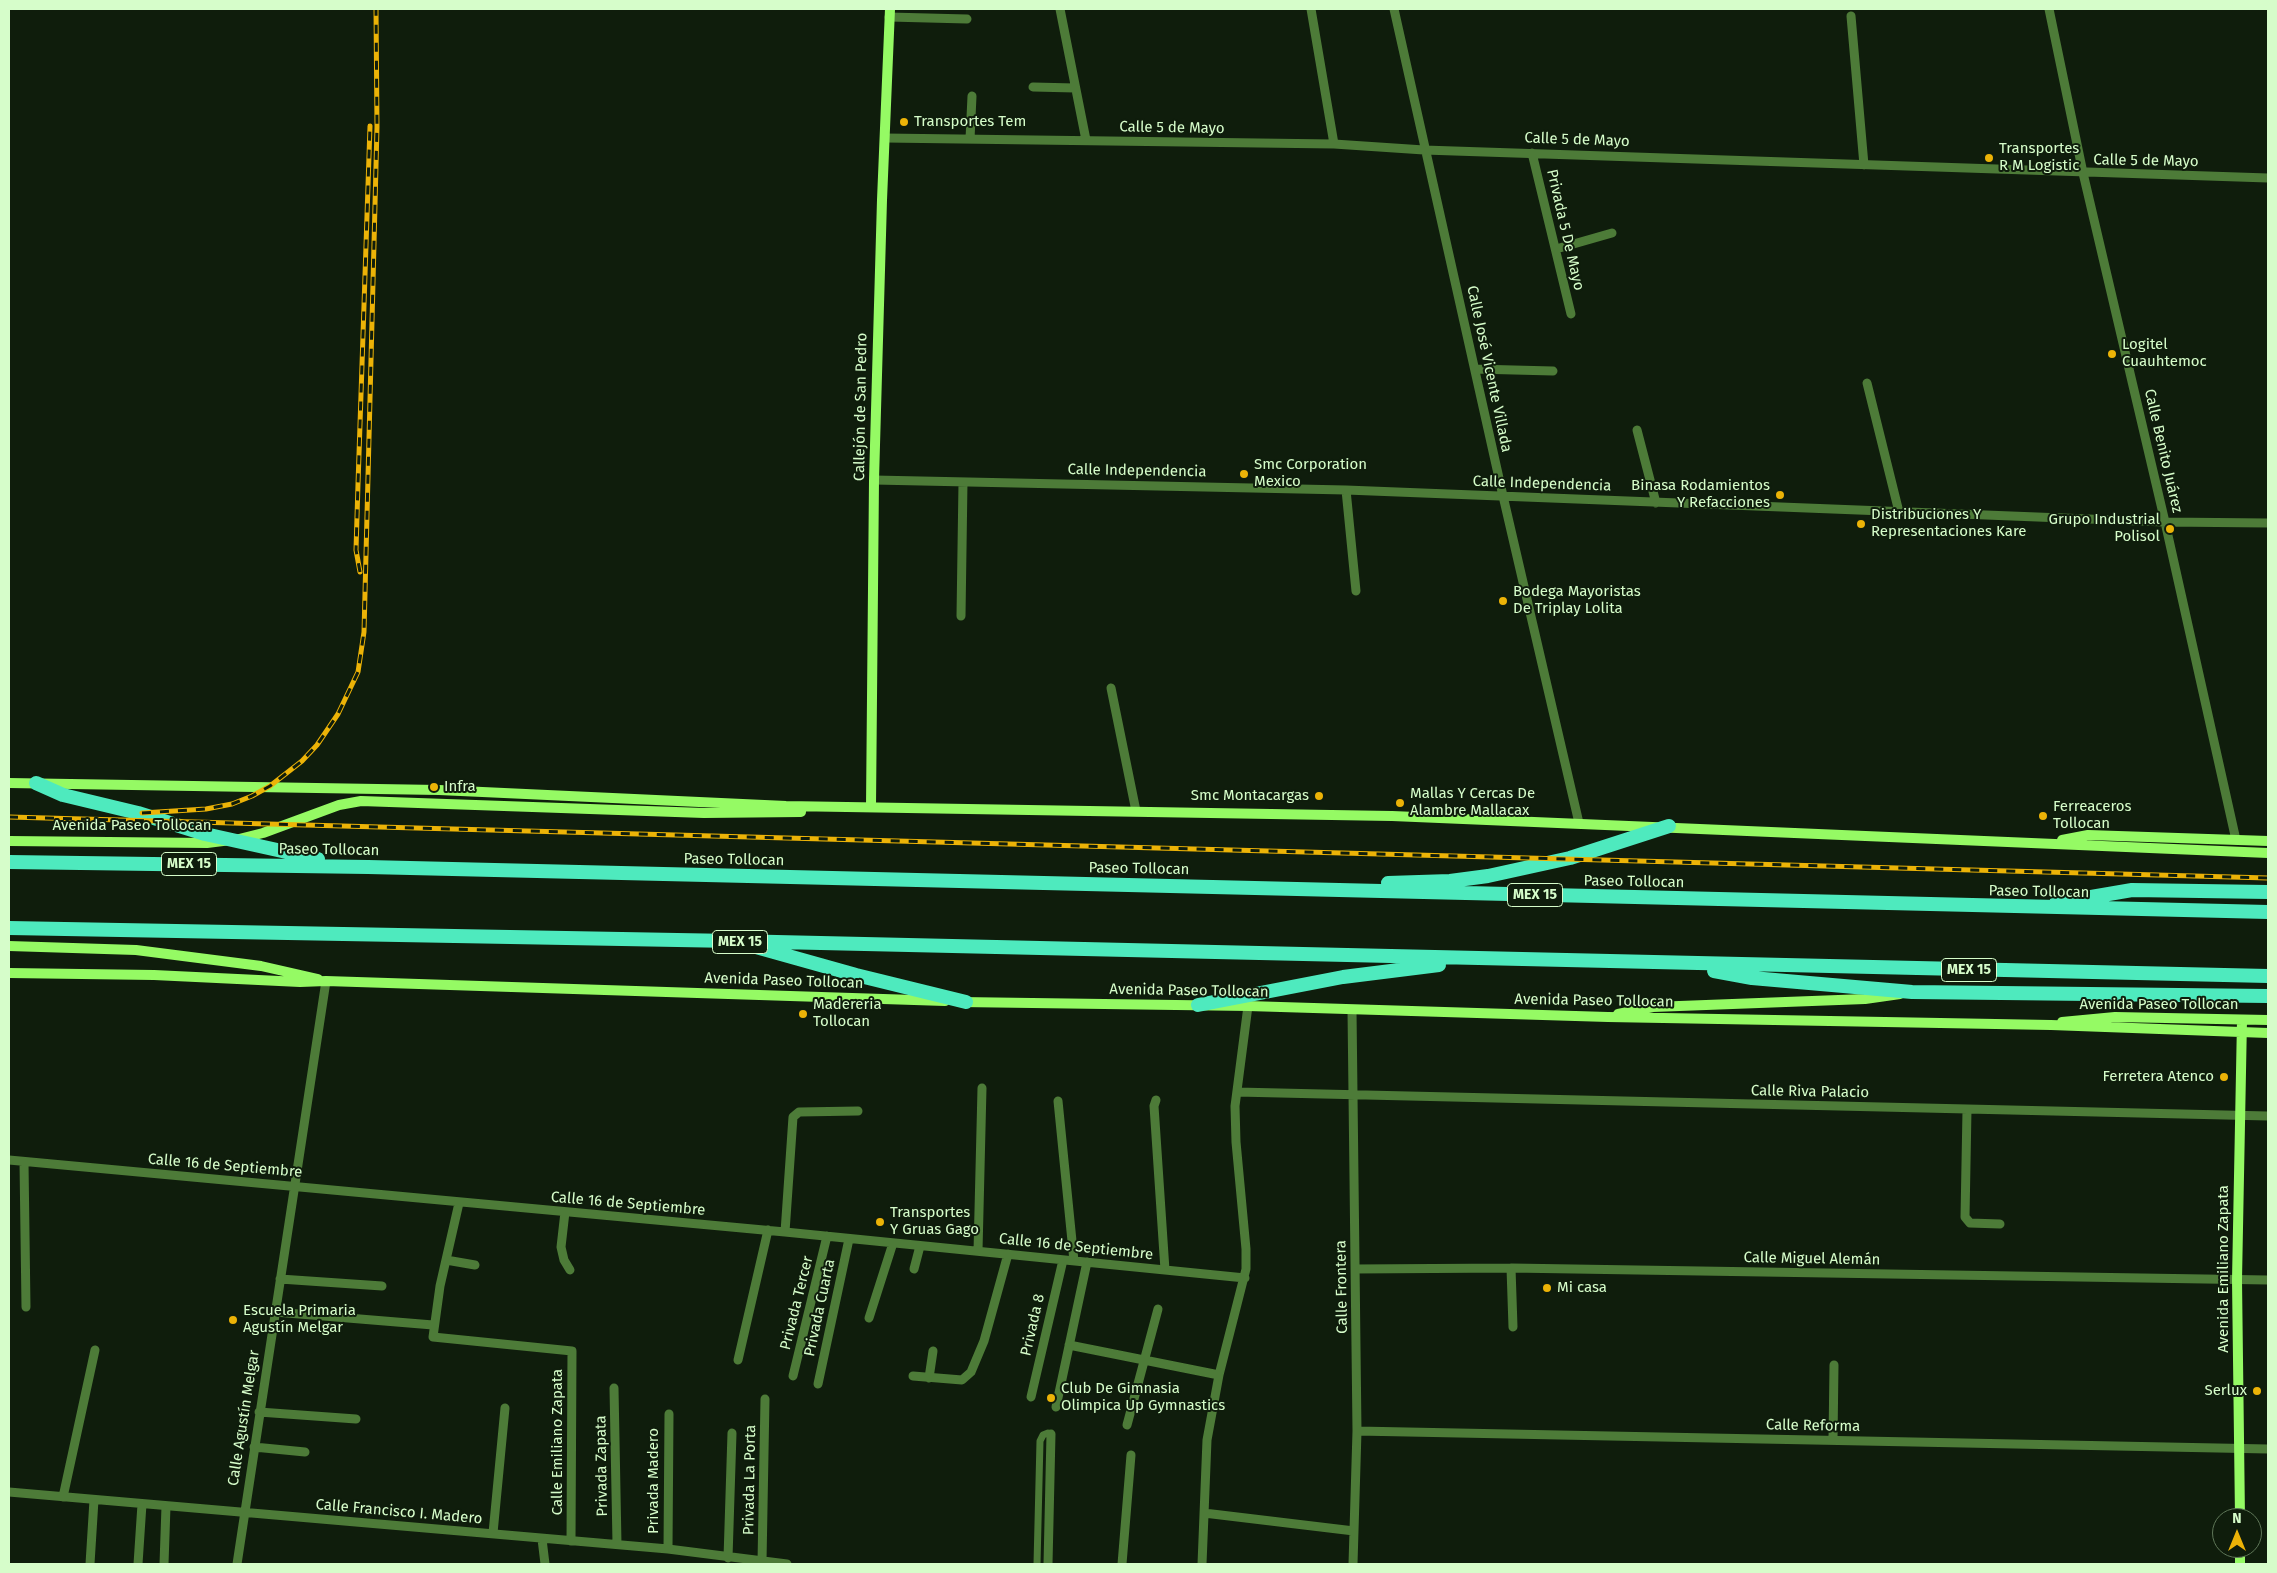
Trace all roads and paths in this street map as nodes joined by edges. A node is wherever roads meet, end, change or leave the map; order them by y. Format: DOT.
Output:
graph roads {
  1 [pos="1060,9"];
  2 [pos="1311,9"];
  3 [pos="1394,9"];
  4 [pos="2049,9"];
  5 [pos="890,13"];
  6 [pos="1851,16"];
  7 [pos="967,20"];
  8 [pos="1033,87"];
  9 [pos="1075,88"];
  10 [pos="972,96"];
  11 [pos="885,138"];
  12 [pos="970,139"];
  13 [pos="1086,140"];
  14 [pos="1334,144"];
  15 [pos="1424,150"];
  16 [pos="1532,153"];
  17 [pos="1864,164"];
  18 [pos="2083,173"];
  19 [pos="2268,178"];
  20 [pos="1612,233"];
  21 [pos="1556,249"];
  22 [pos="1571,314"];
  23 [pos="1475,369"];
  24 [pos="1554,372"];
  25 [pos="1867,383"];
  26 [pos="1637,430"];
  27 [pos="874,480"];
  28 [pos="963,482"];
  29 [pos="1346,490"];
  30 [pos="1503,496"];
  31 [pos="1656,503"];
  32 [pos="1899,512"];
  33 [pos="2166,522"];
  34 [pos="2268,523"];
  35 [pos="1356,591"];
  36 [pos="961,616"];
  37 [pos="1111,688"];
  38 [pos="9,783"];
  39 [pos="36,784"];
  40 [pos="848,806"];
  41 [pos="871,806"];
  42 [pos="1136,811"];
  43 [pos="1579,823"];
  44 [pos="1669,826"];
  45 [pos="9,840"];
  46 [pos="2236,840"];
  47 [pos="2268,841"];
  48 [pos="2046,843"];
  49 [pos="2267,853"];
  50 [pos="9,862"];
  51 [pos="368,867"];
  52 [pos="1252,888"];
  53 [pos="2268,892"];
  54 [pos="2028,908"];
  55 [pos="2268,912"];
  56 [pos="9,928"];
  57 [pos="733,941"];
  58 [pos="9,946"];
  59 [pos="1472,960"];
  60 [pos="1669,964"];
  61 [pos="9,973"];
  62 [pos="2268,976"];
  63 [pos="326,981"];
  64 [pos="1912,992"];
  65 [pos="2268,996"];
  66 [pos="966,1002"];
  67 [pos="1198,1005"];
  68 [pos="1248,1006"];
  69 [pos="1352,1010"];
  70 [pos="1608,1017"];
  71 [pos="2242,1020"];
  72 [pos="2268,1020"];
  73 [pos="2052,1025"];
  74 [pos="2242,1032"];
  75 [pos="2268,1033"];
  76 [pos="982,1088"];
  77 [pos="1237,1092"];
  78 [pos="1352,1095"];
  79 [pos="1156,1100"];
  80 [pos="1058,1101"];
  81 [pos="1967,1110"];
  82 [pos="858,1112"];
  83 [pos="2240,1116"];
  84 [pos="2268,1116"];
  85 [pos="9,1160"];
  86 [pos="24,1162"];
  87 [pos="295,1185"];
  88 [pos="459,1203"];
  89 [pos="565,1212"];
  90 [pos="2000,1224"];
  91 [pos="768,1230"];
  92 [pos="785,1232"];
  93 [pos="827,1236"];
  94 [pos="849,1238"];
  95 [pos="893,1243"];
  96 [pos="920,1246"];
  97 [pos="978,1251"];
  98 [pos="1008,1254"];
  99 [pos="446,1260"];
  100 [pos="1063,1260"];
  101 [pos="1074,1261"];
  102 [pos="1087,1262"];
  103 [pos="476,1265"];
  104 [pos="1511,1268"];
  105 [pos="914,1269"];
  106 [pos="1355,1269"];
  107 [pos="570,1270"];
  108 [pos="1165,1270"];
  109 [pos="1245,1278"];
  110 [pos="280,1279"];
  111 [pos="2237,1280"];
  112 [pos="2268,1280"];
  113 [pos="382,1286"];
  114 [pos="26,1307"];
  115 [pos="1158,1309"];
  116 [pos="275,1312"];
  117 [pos="869,1318"];
  118 [pos="433,1325"];
  119 [pos="1513,1327"];
  120 [pos="1070,1345"];
  121 [pos="95,1350"];
  122 [pos="933,1351"];
  123 [pos="738,1360"];
  124 [pos="1143,1361"];
  125 [pos="1834,1365"];
  126 [pos="1219,1375"];
  127 [pos="793,1376"];
  128 [pos="913,1376"];
  129 [pos="929,1378"];
  130 [pos="818,1384"];
  131 [pos="614,1388"];
  132 [pos="1031,1397"];
  133 [pos="765,1399"];
  134 [pos="1056,1406"];
  135 [pos="505,1408"];
  136 [pos="259,1412"];
  137 [pos="669,1414"];
  138 [pos="356,1419"];
  139 [pos="1127,1425"];
  140 [pos="1357,1431"];
  141 [pos="732,1433"];
  142 [pos="1051,1434"];
  143 [pos="1833,1440"];
  144 [pos="254,1447"];
  145 [pos="2239,1448"];
  146 [pos="2268,1449"];
  147 [pos="305,1452"];
  148 [pos="1132,1455"];
  149 [pos="9,1492"];
  150 [pos="63,1497"];
  151 [pos="94,1500"];
  152 [pos="142,1504"];
  153 [pos="166,1506"];
  154 [pos="2240,1508"];
  155 [pos="244,1513"];
  156 [pos="1204,1513"];
  157 [pos="1354,1531"];
  158 [pos="493,1533"];
  159 [pos="542,1539"];
  160 [pos="571,1541"];
  161 [pos="617,1544"];
  162 [pos="668,1549"];
  163 [pos="728,1558"];
  164 [pos="762,1562"];
  165 [pos="90,1564"];
  166 [pos="138,1564"];
  167 [pos="164,1564"];
  168 [pos="237,1564"];
  169 [pos="545,1564"];
  170 [pos="787,1564"];
  171 [pos="1037,1564"];
  172 [pos="1048,1564"];
  173 [pos="1122,1564"];
  174 [pos="1202,1564"];
  175 [pos="1353,1564"];
  1 -- 9 [label="street"];
  2 -- 14 [label="street"];
  3 -- 15 [label="street, Calle José Vicente Villada"];
  4 -- 18 [label="street, Calle Benito Juárez"];
  5 -- 7 [label="street"];
  5 -- 11 [label="main road, Callejón de San Pedro"];
  6 -- 17 [label="street"];
  8 -- 9 [label="street"];
  9 -- 13 [label="street"];
  10 -- 12 [label="street"];
  11 -- 12 [label="street, Calle 5 de Mayo"];
  11 -- 27 [label="main road, Callejón de San Pedro"];
  12 -- 13 [label="street, Calle 5 de Mayo"];
  13 -- 14 [label="street, Calle 5 de Mayo"];
  14 -- 15 [label="street, Calle 5 de Mayo"];
  15 -- 16 [label="street, Calle 5 de Mayo"];
  15 -- 23 [label="street, Calle José Vicente Villada"];
  16 -- 17 [label="street, Calle 5 de Mayo"];
  16 -- 21 [label="street, Privada 5 De Mayo"];
  17 -- 18 [label="street, Calle 5 de Mayo"];
  18 -- 19 [label="street, Calle 5 de Mayo"];
  18 -- 33 [label="street, Calle Benito Juárez"];
  20 -- 21 [label="street"];
  21 -- 22 [label="street, Privada 5 De Mayo"];
  23 -- 24 [label="street"];
  23 -- 30 [label="street, Calle José Vicente Villada"];
  25 -- 32 [label="street"];
  26 -- 31 [label="street"];
  27 -- 28 [label="street, Calle Independencia"];
  27 -- 41 [label="main road, Callejón de San Pedro"];
  28 -- 29 [label="street, Calle Independencia"];
  28 -- 36 [label="street"];
  29 -- 30 [label="street, Calle Independencia"];
  29 -- 35 [label="street"];
  30 -- 31 [label="street, Calle Independencia"];
  30 -- 43 [label="street, Calle José Vicente Villada"];
  31 -- 32 [label="street, Calle Independencia"];
  32 -- 33 [label="street, Calle Independencia"];
  33 -- 34 [label="street, Calle Independencia"];
  33 -- 46 [label="street, Calle Benito Juárez"];
  37 -- 42 [label="street"];
  38 -- 39 [label="main road, Avenida Paseo Tollocan"];
  39 -- 40 [label="main road, Avenida Paseo Tollocan"];
  39 -- 51 [label="highway"];
  40 -- 41 [label="main road, Avenida Paseo Tollocan"];
  40 -- 45 [label="main road, Avenida Paseo Tollocan"];
  41 -- 42 [label="main road, Avenida Paseo Tollocan"];
  42 -- 43 [label="main road, Avenida Paseo Tollocan"];
  43 -- 44 [label="main road, Avenida Paseo Tollocan"];
  44 -- 48 [label="main road, Avenida Paseo Tollocan"];
  44 -- 52 [label="highway"];
  46 -- 47 [label="main road, Avenida Paseo Tollocan"];
  46 -- 48 [label="main road, Avenida Paseo Tollocan"];
  48 -- 49 [label="main road, Avenida Paseo Tollocan"];
  50 -- 51 [label="highway, Paseo Tollocan / MEX 15"];
  51 -- 52 [label="highway, Paseo Tollocan / MEX 15"];
  52 -- 54 [label="highway, Paseo Tollocan / MEX 15"];
  53 -- 54 [label="highway"];
  54 -- 55 [label="highway, Paseo Tollocan / MEX 15"];
  56 -- 57 [label="highway, MEX 15"];
  57 -- 59 [label="highway, MEX 15"];
  57 -- 66 [label="highway"];
  58 -- 63 [label="main road, Avenida Paseo Tollocan"];
  59 -- 60 [label="highway, MEX 15"];
  59 -- 67 [label="highway"];
  60 -- 62 [label="highway, MEX 15"];
  60 -- 64 [label="highway"];
  61 -- 63 [label="main road, Avenida Paseo Tollocan"];
  63 -- 66 [label="main road, Avenida Paseo Tollocan"];
  63 -- 87 [label="street, Calle Agustín Melgar"];
  64 -- 65 [label="highway"];
  64 -- 70 [label="main road"];
  66 -- 67 [label="main road, Avenida Paseo Tollocan"];
  67 -- 68 [label="main road, Avenida Paseo Tollocan"];
  68 -- 69 [label="main road, Avenida Paseo Tollocan"];
  68 -- 77 [label="street"];
  69 -- 70 [label="main road, Avenida Paseo Tollocan"];
  69 -- 78 [label="street, Calle Frontera"];
  70 -- 73 [label="main road, Avenida Paseo Tollocan"];
  71 -- 72 [label="main road, Avenida Paseo Tollocan"];
  71 -- 73 [label="main road, Avenida Paseo Tollocan"];
  71 -- 74 [label="main road, Avenida Emiliano Zapata"];
  73 -- 74 [label="main road, Avenida Paseo Tollocan"];
  74 -- 75 [label="main road, Avenida Paseo Tollocan"];
  74 -- 83 [label="main road, Avenida Emiliano Zapata"];
  76 -- 97 [label="street"];
  77 -- 78 [label="street, Calle Riva Palacio"];
  77 -- 109 [label="street"];
  78 -- 81 [label="street, Calle Riva Palacio"];
  78 -- 106 [label="street, Calle Frontera"];
  79 -- 108 [label="street"];
  80 -- 101 [label="street"];
  81 -- 83 [label="street, Calle Riva Palacio"];
  81 -- 90 [label="street"];
  82 -- 92 [label="street"];
  83 -- 84 [label="street, Calle Riva Palacio"];
  83 -- 111 [label="main road, Avenida Emiliano Zapata"];
  85 -- 86 [label="street, Calle 16 de Septiembre"];
  86 -- 87 [label="street, Calle 16 de Septiembre"];
  86 -- 114 [label="street"];
  87 -- 88 [label="street, Calle 16 de Septiembre"];
  87 -- 110 [label="street, Calle Agustín Melgar"];
  88 -- 89 [label="street, Calle 16 de Septiembre"];
  88 -- 99 [label="street"];
  89 -- 91 [label="street, Calle 16 de Septiembre"];
  89 -- 107 [label="street"];
  91 -- 92 [label="street, Calle 16 de Septiembre"];
  91 -- 123 [label="street"];
  92 -- 93 [label="street, Calle 16 de Septiembre"];
  93 -- 94 [label="street, Calle 16 de Septiembre"];
  93 -- 127 [label="street, Privada Tercer"];
  94 -- 95 [label="street, Calle 16 de Septiembre"];
  94 -- 130 [label="street, Privada Cuarta"];
  95 -- 96 [label="street, Calle 16 de Septiembre"];
  95 -- 117 [label="street"];
  96 -- 97 [label="street, Calle 16 de Septiembre"];
  96 -- 105 [label="street"];
  97 -- 98 [label="street, Calle 16 de Septiembre"];
  98 -- 100 [label="street, Calle 16 de Septiembre"];
  98 -- 129 [label="street"];
  99 -- 103 [label="street"];
  99 -- 118 [label="street"];
  100 -- 101 [label="street, Calle 16 de Septiembre"];
  100 -- 132 [label="street, Privada 8"];
  101 -- 102 [label="street, Calle 16 de Septiembre"];
  102 -- 108 [label="street, Calle 16 de Septiembre"];
  102 -- 120 [label="street"];
  104 -- 106 [label="street, Calle Miguel Alemán"];
  104 -- 111 [label="street, Calle Miguel Alemán"];
  104 -- 119 [label="street"];
  106 -- 140 [label="street, Calle Frontera"];
  108 -- 109 [label="street, Calle 16 de Septiembre"];
  109 -- 126 [label="street"];
  110 -- 113 [label="street"];
  110 -- 116 [label="street, Calle Agustín Melgar"];
  111 -- 112 [label="street, Calle Miguel Alemán"];
  111 -- 145 [label="main road, Avenida Emiliano Zapata"];
  115 -- 124 [label="street"];
  116 -- 118 [label="street"];
  116 -- 136 [label="street, Calle Agustín Melgar"];
  118 -- 160 [label="street, Calle Emiliano Zapata"];
  120 -- 124 [label="street"];
  120 -- 134 [label="street"];
  121 -- 150 [label="street"];
  122 -- 129 [label="street"];
  124 -- 126 [label="street"];
  124 -- 139 [label="street"];
  125 -- 143 [label="street"];
  126 -- 156 [label="street"];
  128 -- 129 [label="street"];
  131 -- 161 [label="street, Privada Zapata"];
  133 -- 164 [label="street, Privada La Porta"];
  135 -- 158 [label="street"];
  136 -- 138 [label="street"];
  136 -- 144 [label="street, Calle Agustín Melgar"];
  137 -- 162 [label="street, Privada Madero"];
  140 -- 143 [label="street, Calle Reforma"];
  140 -- 157 [label="street, Calle Frontera"];
  141 -- 163 [label="street"];
  142 -- 171 [label="street"];
  142 -- 172 [label="street"];
  143 -- 145 [label="street, Calle Reforma"];
  144 -- 147 [label="street"];
  144 -- 155 [label="street, Calle Agustín Melgar"];
  145 -- 146 [label="street, Calle Reforma"];
  145 -- 154 [label="main road, Avenida Emiliano Zapata"];
  148 -- 173 [label="street"];
  149 -- 150 [label="street, Calle Francisco I. Madero"];
  150 -- 151 [label="street, Calle Francisco I. Madero"];
  151 -- 152 [label="street, Calle Francisco I. Madero"];
  151 -- 165 [label="street"];
  152 -- 153 [label="street, Calle Francisco I. Madero"];
  152 -- 166 [label="street"];
  153 -- 155 [label="street, Calle Francisco I. Madero"];
  153 -- 167 [label="street"];
  155 -- 158 [label="street, Calle Francisco I. Madero"];
  155 -- 168 [label="street, Calle Agustín Melgar"];
  156 -- 157 [label="street"];
  156 -- 174 [label="street"];
  157 -- 175 [label="street, Calle Frontera"];
  158 -- 159 [label="street, Calle Francisco I. Madero"];
  159 -- 160 [label="street, Calle Francisco I. Madero"];
  159 -- 169 [label="street"];
  160 -- 161 [label="street, Calle Francisco I. Madero"];
  161 -- 162 [label="street, Calle Francisco I. Madero"];
  162 -- 163 [label="street, Calle Francisco I. Madero"];
  163 -- 164 [label="street, Calle Francisco I. Madero"];
  164 -- 170 [label="street, Calle Francisco I. Madero"];
}
